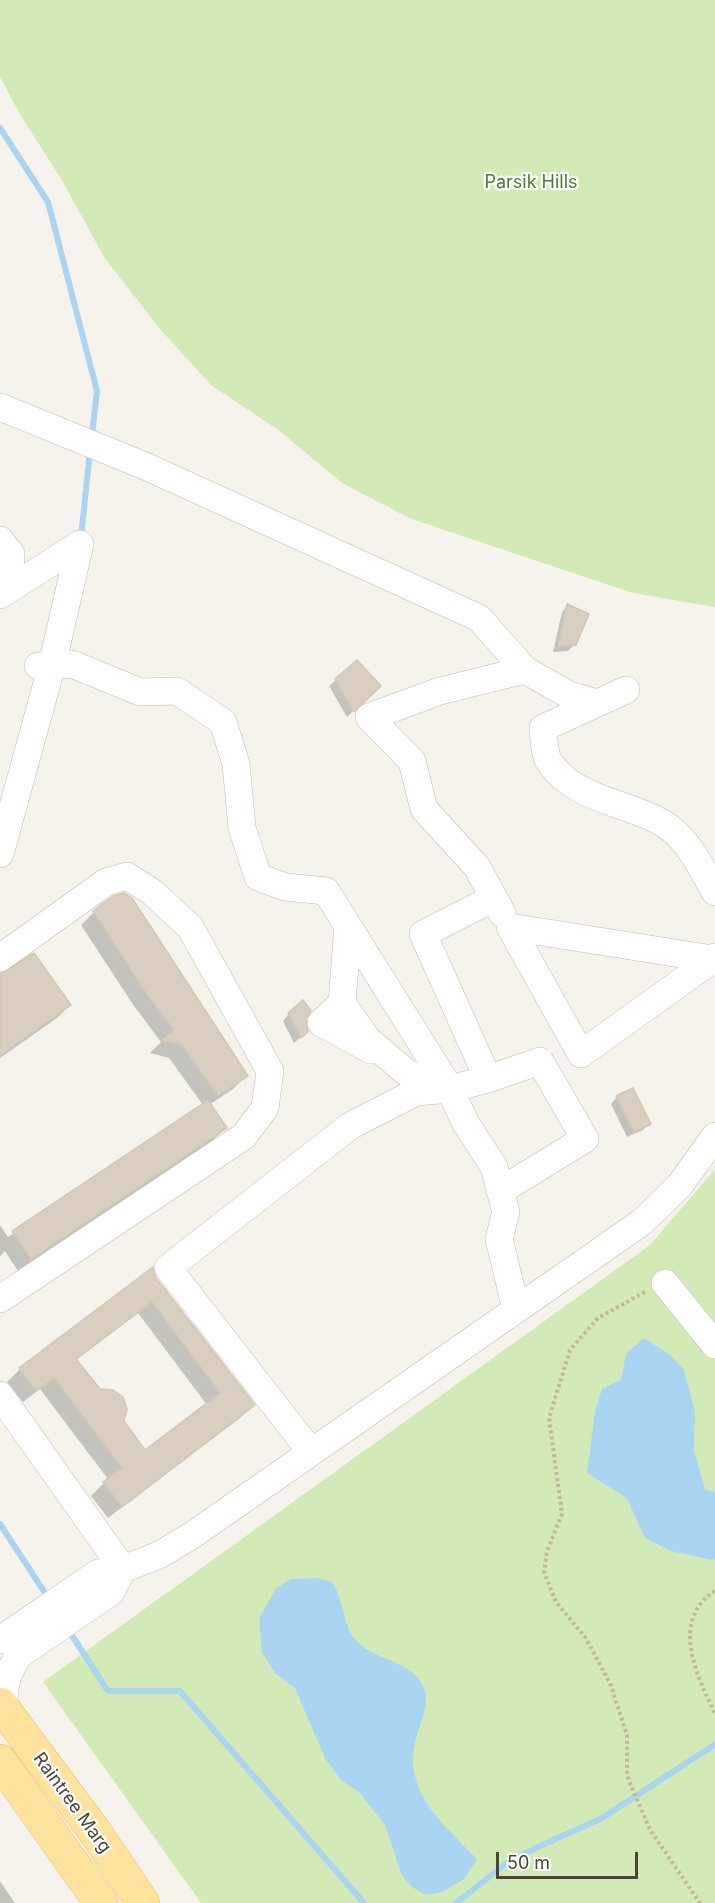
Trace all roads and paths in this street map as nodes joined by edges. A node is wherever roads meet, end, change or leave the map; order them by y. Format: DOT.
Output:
graph roads {
  1 [pos="0,407"];
  2 [pos="0,540"];
  3 [pos="0,568"];
  4 [pos="0,595"];
  5 [pos="45,666"];
  6 [pos="525,670"];
  7 [pos="626,690"];
  8 [pos="597,703"];
  9 [pos="0,854"];
  10 [pos="715,892"];
  11 [pos="494,898"];
  12 [pos="348,926"];
  13 [pos="510,927"];
  14 [pos="0,958"];
  15 [pos="714,958"];
  16 [pos="580,1054"];
  17 [pos="540,1061"];
  18 [pos="488,1079"];
  19 [pos="450,1089"];
  20 [pos="715,1136"];
  21 [pos="500,1191"];
  22 [pos="665,1283"];
  23 [pos="0,1299"];
  24 [pos="516,1309"];
  25 [pos="715,1345"];
  26 [pos="0,1395"];
  27 [pos="311,1452"];
  28 [pos="123,1569"];
  29 [pos="715,1591"];
  30 [pos="39,1628"];
  31 [pos="0,1640"];
  32 [pos="2,1707"];
  33 [pos="715,1713"];
  34 [pos="0,1761"];
  35 [pos="101,1903"];
  36 [pos="143,1903"];
  37 [pos="700,1903"];
  1 -- 6 [label="street"];
  2 -- 3 [label="street"];
  4 -- 5 [label="street"];
  5 -- 9 [label="street"];
  5 -- 12 [label="street"];
  6 -- 8 [label="street"];
  6 -- 11 [label="street"];
  7 -- 8 [label="street"];
  8 -- 10 [label="street"];
  11 -- 13 [label="street"];
  11 -- 18 [label="street"];
  12 -- 19 [label="street"];
  12 -- 19 [label="street"];
  13 -- 15 [label="street"];
  13 -- 16 [label="street"];
  14 -- 23 [label="street"];
  15 -- 16 [label="street"];
  16 -- 17 [label="street"];
  17 -- 18 [label="street"];
  17 -- 21 [label="street"];
  18 -- 19 [label="street"];
  19 -- 21 [label="street"];
  19 -- 27 [label="street"];
  20 -- 24 [label="street"];
  21 -- 24 [label="street"];
  22 -- 25 [label="street"];
  22 -- 37 [label="path"];
  24 -- 27 [label="street"];
  26 -- 28 [label="street"];
  27 -- 28 [label="street"];
  28 -- 30 [label="street"];
  29 -- 33 [label="path"];
  30 -- 31 [label="street"];
  30 -- 32 [label="street"];
  32 -- 36 [label="main road, Raintree Marg"];
  34 -- 35 [label="main road, Raintree Marg"];
}
